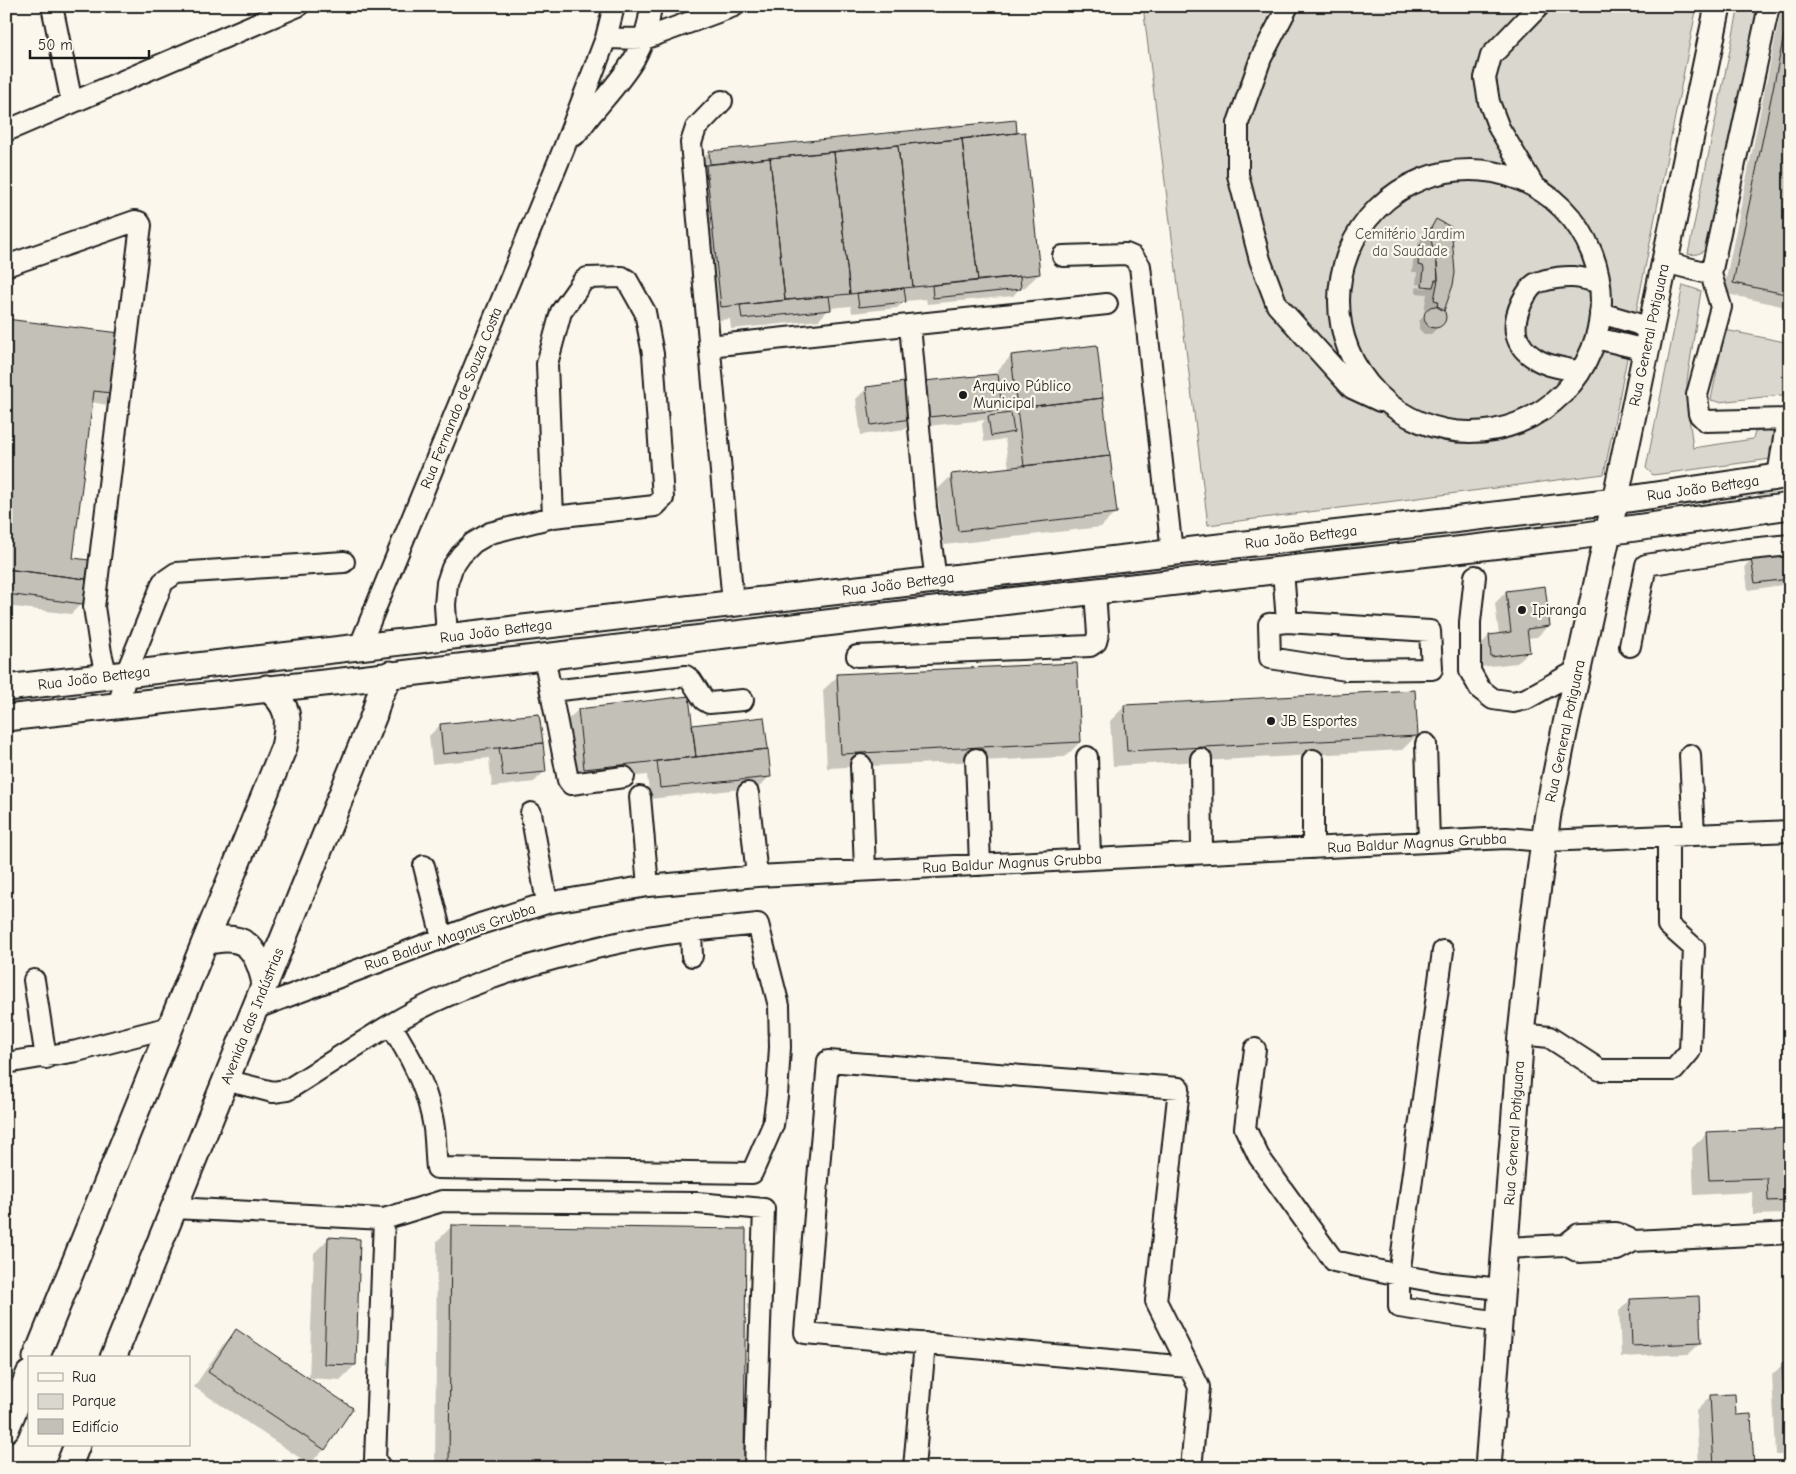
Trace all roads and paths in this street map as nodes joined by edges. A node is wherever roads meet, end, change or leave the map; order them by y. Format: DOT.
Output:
graph roads {
  1 [pos="52,6"];
  2 [pos="298,6"];
  3 [pos="614,6"];
  4 [pos="650,6"];
  5 [pos="734,6"];
  6 [pos="1288,6"];
  7 [pos="1538,6"];
  8 [pos="1718,6"];
  9 [pos="1769,6"];
  10 [pos="606,38"];
  11 [pos="644,39"];
  12 [pos="722,101"];
  13 [pos="72,103"];
  14 [pos="6,131"];
  15 [pos="564,148"];
  16 [pos="1534,186"];
  17 [pos="1063,256"];
  18 [pos="1665,262"];
  19 [pos="6,266"];
  20 [pos="1711,274"];
  21 [pos="1599,283"];
  22 [pos="1108,304"];
  23 [pos="1600,313"];
  24 [pos="910,325"];
  25 [pos="1596,338"];
  26 [pos="1648,340"];
  27 [pos="709,346"];
  28 [pos="1580,372"];
  29 [pos="1396,409"];
  30 [pos="1788,419"];
  31 [pos="1784,476"];
  32 [pos="1615,501"];
  33 [pos="1790,506"];
  34 [pos="553,517"];
  35 [pos="1608,532"];
  36 [pos="1790,545"];
  37 [pos="1172,552"];
  38 [pos="344,562"];
  39 [pos="1014,570"];
  40 [pos="1283,570"];
  41 [pos="979,575"];
  42 [pos="1475,576"];
  43 [pos="936,580"];
  44 [pos="1095,592"];
  45 [pos="1018,600"];
  46 [pos="733,603"];
  47 [pos="984,604"];
  48 [pos="1287,622"];
  49 [pos="448,637"];
  50 [pos="1630,646"];
  51 [pos="359,648"];
  52 [pos="544,656"];
  53 [pos="857,656"];
  54 [pos="450,667"];
  55 [pos="1578,670"];
  56 [pos="390,674"];
  57 [pos="116,676"];
  58 [pos="6,688"];
  59 [pos="267,688"];
  60 [pos="551,691"];
  61 [pos="743,700"];
  62 [pos="115,706"];
  63 [pos="6,718"];
  64 [pos="1426,744"];
  65 [pos="1690,755"];
  66 [pos="1087,757"];
  67 [pos="976,759"];
  68 [pos="1201,759"];
  69 [pos="1313,760"];
  70 [pos="861,765"];
  71 [pos="624,777"];
  72 [pos="748,793"];
  73 [pos="640,797"];
  74 [pos="531,813"];
  75 [pos="1790,831"];
  76 [pos="1694,835"];
  77 [pos="1668,836"];
  78 [pos="1429,841"];
  79 [pos="1544,841"];
  80 [pos="1313,848"];
  81 [pos="1202,853"];
  82 [pos="1090,859"];
  83 [pos="980,864"];
  84 [pos="424,866"];
  85 [pos="865,870"];
  86 [pos="757,876"];
  87 [pos="648,886"];
  88 [pos="547,903"];
  89 [pos="691,931"];
  90 [pos="442,938"];
  91 [pos="205,942"];
  92 [pos="1443,951"];
  93 [pos="692,956"];
  94 [pos="34,980"];
  95 [pos="265,983"];
  96 [pos="254,1009"];
  97 [pos="391,1024"];
  98 [pos="170,1028"];
  99 [pos="1521,1034"];
  100 [pos="1255,1049"];
  101 [pos="46,1058"];
  102 [pos="6,1063"];
  103 [pos="225,1080"];
  104 [pos="174,1208"];
  105 [pos="384,1219"];
  106 [pos="1790,1233"];
  107 [pos="1505,1248"];
  108 [pos="1399,1275"];
  109 [pos="1502,1289"];
  110 [pos="1499,1322"];
  111 [pos="925,1343"];
  112 [pos="37,1356"];
  113 [pos="114,1356"];
  114 [pos="1188,1367"];
  115 [pos="28,1376"];
  116 [pos="6,1429"];
  117 [pos="77,1446"];
  118 [pos="68,1468"];
  119 [pos="381,1468"];
  120 [pos="755,1468"];
  121 [pos="914,1468"];
  122 [pos="1191,1468"];
  123 [pos="1488,1468"];
  1 -- 13 [label="street"];
  2 -- 13 [label="street"];
  3 -- 10 [label="street, Rua Fernando de Souza Costa"];
  4 -- 11 [label="street, Rua Fernando de Souza Costa"];
  5 -- 11 [label="street"];
  6 -- 29 [label="street"];
  7 -- 16 [label="street"];
  8 -- 18 [label="main road, Rua General Potiguara"];
  9 -- 20 [label="street"];
  10 -- 11 [label="street"];
  10 -- 15 [label="street, Rua Fernando de Souza Costa"];
  11 -- 15 [label="street, Rua Fernando de Souza Costa"];
  12 -- 27 [label="street"];
  13 -- 14 [label="street"];
  15 -- 51 [label="street, Rua Fernando de Souza Costa"];
  16 -- 21 [label="street"];
  16 -- 29 [label="street"];
  17 -- 37 [label="street"];
  18 -- 20 [label="street"];
  18 -- 26 [label="main road, Rua General Potiguara"];
  19 -- 57 [label="street"];
  20 -- 30 [label="street"];
  21 -- 23 [label="street"];
  21 -- 28 [label="street"];
  22 -- 24 [label="street"];
  23 -- 25 [label="street"];
  23 -- 26 [label="street"];
  24 -- 27 [label="street"];
  24 -- 43 [label="street"];
  25 -- 26 [label="street"];
  25 -- 28 [label="street"];
  26 -- 32 [label="main road, Rua General Potiguara"];
  27 -- 46 [label="street"];
  28 -- 29 [label="street"];
  30 -- 31 [label="street"];
  31 -- 32 [label="main road, Rua João Bettega"];
  32 -- 35 [label="main road, Rua General Potiguara"];
  32 -- 37 [label="main road, Rua João Bettega"];
  33 -- 35 [label="main road, Rua João Bettega"];
  34 -- 34 [label="street"];
  34 -- 49 [label="street"];
  35 -- 40 [label="main road, Rua João Bettega"];
  35 -- 55 [label="main road, Rua General Potiguara"];
  36 -- 50 [label="street"];
  37 -- 39 [label="main road, Rua João Bettega"];
  38 -- 57 [label="street"];
  39 -- 41 [label="main road, Rua João Bettega"];
  39 -- 45 [label="main road"];
  40 -- 44 [label="main road, Rua João Bettega"];
  40 -- 48 [label="street"];
  41 -- 43 [label="main road, Rua João Bettega"];
  41 -- 47 [label="main road"];
  42 -- 55 [label="street"];
  43 -- 46 [label="main road, Rua João Bettega"];
  44 -- 45 [label="main road, Rua João Bettega"];
  44 -- 53 [label="street"];
  45 -- 47 [label="main road, Rua João Bettega"];
  46 -- 49 [label="main road, Rua João Bettega"];
  47 -- 52 [label="main road, Rua João Bettega"];
  48 -- 48 [label="street"];
  49 -- 51 [label="main road, Rua João Bettega"];
  49 -- 54 [label="main road"];
  51 -- 57 [label="main road, Rua João Bettega"];
  52 -- 54 [label="main road, Rua João Bettega"];
  52 -- 60 [label="street"];
  54 -- 56 [label="main road, Rua João Bettega"];
  55 -- 79 [label="main road, Rua General Potiguara"];
  56 -- 59 [label="main road, Rua João Bettega"];
  56 -- 95 [label="main road, Avenida das Indústrias"];
  57 -- 58 [label="main road, Rua João Bettega"];
  57 -- 62 [label="main road"];
  59 -- 62 [label="main road, Rua João Bettega"];
  59 -- 91 [label="main road"];
  60 -- 61 [label="street"];
  60 -- 71 [label="street"];
  62 -- 63 [label="main road, Rua João Bettega"];
  64 -- 78 [label="street"];
  65 -- 76 [label="street"];
  66 -- 82 [label="street"];
  67 -- 83 [label="street"];
  68 -- 81 [label="street"];
  69 -- 80 [label="street"];
  70 -- 85 [label="street"];
  72 -- 86 [label="street"];
  73 -- 87 [label="street"];
  74 -- 88 [label="street"];
  75 -- 76 [label="street, Rua Baldur Magnus Grubba"];
  76 -- 77 [label="street, Rua Baldur Magnus Grubba"];
  77 -- 79 [label="street, Rua Baldur Magnus Grubba"];
  77 -- 99 [label="street"];
  78 -- 79 [label="street, Rua Baldur Magnus Grubba"];
  78 -- 80 [label="street, Rua Baldur Magnus Grubba"];
  79 -- 99 [label="main road, Rua General Potiguara"];
  80 -- 81 [label="street, Rua Baldur Magnus Grubba"];
  81 -- 82 [label="street, Rua Baldur Magnus Grubba"];
  82 -- 83 [label="street, Rua Baldur Magnus Grubba"];
  83 -- 85 [label="street, Rua Baldur Magnus Grubba"];
  84 -- 90 [label="street"];
  85 -- 86 [label="street, Rua Baldur Magnus Grubba"];
  86 -- 87 [label="street, Rua Baldur Magnus Grubba"];
  87 -- 88 [label="street, Rua Baldur Magnus Grubba"];
  88 -- 90 [label="street, Rua Baldur Magnus Grubba"];
  89 -- 93 [label="street"];
  89 -- 97 [label="street"];
  89 -- 97 [label="street"];
  90 -- 96 [label="street, Rua Baldur Magnus Grubba"];
  91 -- 95 [label="main road"];
  91 -- 98 [label="main road"];
  92 -- 108 [label="street"];
  94 -- 101 [label="street"];
  95 -- 96 [label="main road, Avenida das Indústrias"];
  96 -- 103 [label="main road, Avenida das Indústrias"];
  97 -- 103 [label="street"];
  98 -- 101 [label="street"];
  98 -- 112 [label="main road"];
  99 -- 107 [label="main road, Rua General Potiguara"];
  100 -- 108 [label="street"];
  101 -- 102 [label="street"];
  103 -- 104 [label="main road, Avenida das Indústrias"];
  104 -- 105 [label="street"];
  104 -- 113 [label="main road, Avenida das Indústrias"];
  105 -- 119 [label="street"];
  105 -- 120 [label="street"];
  106 -- 107 [label="street"];
  107 -- 109 [label="main road, Rua General Potiguara"];
  108 -- 109 [label="street"];
  108 -- 110 [label="street"];
  109 -- 110 [label="main road, Rua General Potiguara"];
  110 -- 123 [label="main road, Rua General Potiguara"];
  111 -- 114 [label="street"];
  111 -- 114 [label="street"];
  111 -- 121 [label="street"];
  114 -- 122 [label="street"];
  115 -- 116 [label="main road"];
  117 -- 118 [label="main road"];
}
